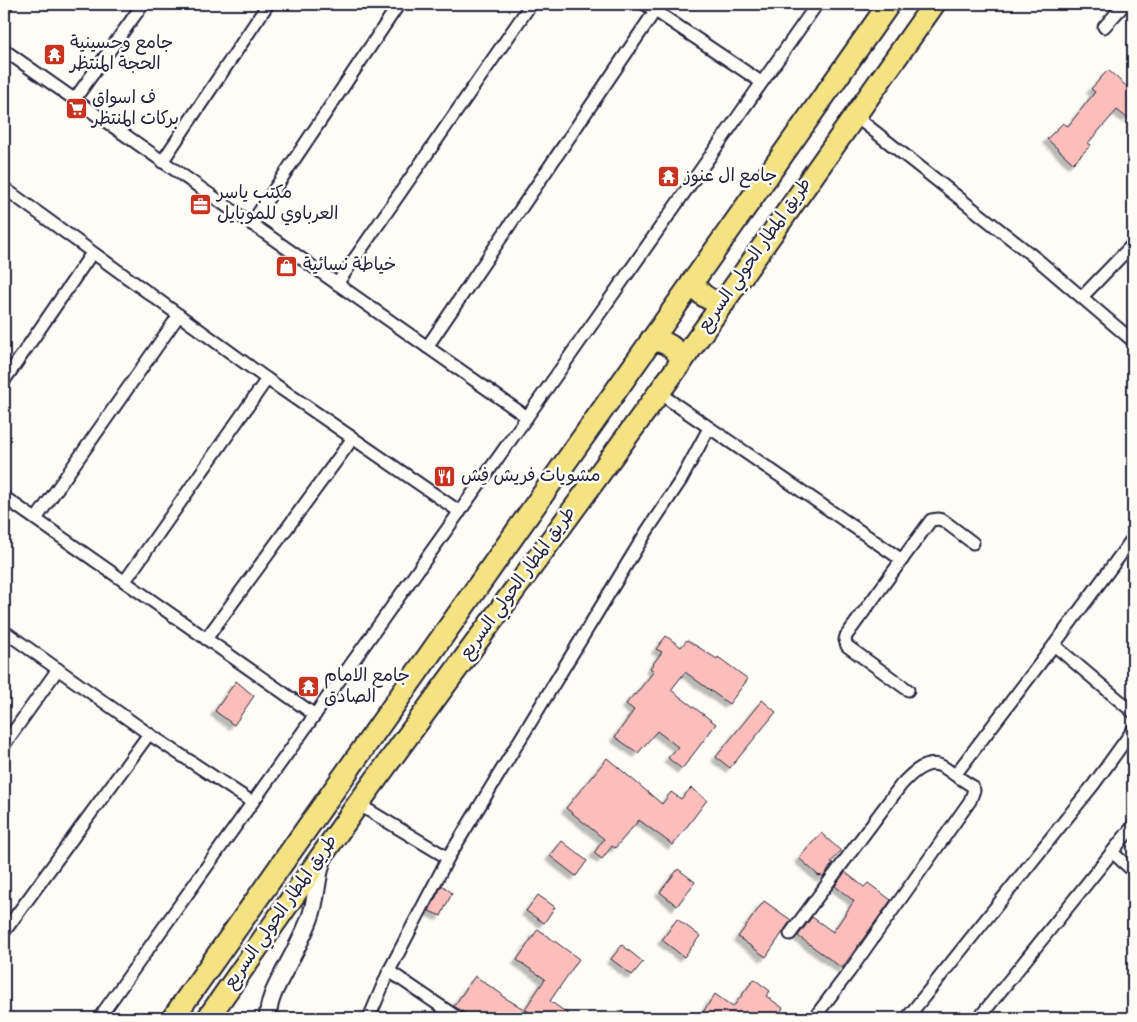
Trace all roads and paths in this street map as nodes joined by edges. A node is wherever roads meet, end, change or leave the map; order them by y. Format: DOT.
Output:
graph roads {
  1 [pos="7,4"];
  2 [pos="143,4"];
  3 [pos="268,4"];
  4 [pos="400,4"];
  5 [pos="532,4"];
  6 [pos="645,4"];
  7 [pos="818,4"];
  8 [pos="889,4"];
  9 [pos="934,4"];
  10 [pos="1125,4"];
  11 [pos="4,8"];
  12 [pos="655,11"];
  13 [pos="1104,27"];
  14 [pos="4,50"];
  15 [pos="761,82"];
  16 [pos="74,100"];
  17 [pos="855,116"];
  18 [pos="162,162"];
  19 [pos="5,191"];
  20 [pos="251,224"];
  21 [pos="1133,244"];
  22 [pos="92,253"];
  23 [pos="693,280"];
  24 [pos="337,284"];
  25 [pos="1082,297"];
  26 [pos="724,303"];
  27 [pos="179,315"];
  28 [pos="651,340"];
  29 [pos="1133,341"];
  30 [pos="427,347"];
  31 [pos="682,361"];
  32 [pos="267,379"];
  33 [pos="4,381"];
  34 [pos="659,393"];
  35 [pos="527,417"];
  36 [pos="709,428"];
  37 [pos="352,438"];
  38 [pos="4,497"];
  39 [pos="460,512"];
  40 [pos="36,519"];
  41 [pos="1133,538"];
  42 [pos="973,543"];
  43 [pos="902,560"];
  44 [pos="125,581"];
  45 [pos="4,630"];
  46 [pos="206,639"];
  47 [pos="1054,645"];
  48 [pos="58,669"];
  49 [pos="908,690"];
  50 [pos="1133,712"];
  51 [pos="315,715"];
  52 [pos="1133,730"];
  53 [pos="148,734"];
  54 [pos="4,745"];
  55 [pos="955,775"];
  56 [pos="252,802"];
  57 [pos="358,804"];
  58 [pos="1133,826"];
  59 [pos="331,844"];
  60 [pos="1113,853"];
  61 [pos="448,858"];
  62 [pos="1133,871"];
  63 [pos="4,932"];
  64 [pos="790,934"];
  65 [pos="389,972"];
  66 [pos="99,1018"];
  67 [pos="173,1018"];
  68 [pos="208,1018"];
  69 [pos="268,1018"];
  70 [pos="369,1018"];
  71 [pos="458,1018"];
  72 [pos="814,1018"];
  73 [pos="907,1018"];
  74 [pos="979,1018"];
  1 -- 11 [label="street"];
  2 -- 16 [label="street"];
  3 -- 18 [label="street"];
  4 -- 20 [label="street"];
  5 -- 24 [label="street"];
  6 -- 12 [label="street"];
  7 -- 15 [label="street"];
  8 -- 23 [label="highway, طريق المطار الحولي السريع"];
  9 -- 17 [label="highway, طريق المطار الحولي السريع"];
  10 -- 13 [label="street"];
  12 -- 15 [label="street"];
  12 -- 30 [label="street"];
  14 -- 16 [label="street"];
  15 -- 35 [label="street"];
  16 -- 18 [label="street"];
  17 -- 25 [label="street"];
  17 -- 26 [label="highway, طريق المطار الحولي السريع"];
  18 -- 20 [label="street"];
  19 -- 22 [label="street"];
  20 -- 24 [label="street"];
  21 -- 25 [label="street"];
  22 -- 27 [label="street"];
  22 -- 33 [label="street"];
  23 -- 26 [label="highway"];
  23 -- 28 [label="highway, طريق المطار الحولي السريع"];
  24 -- 30 [label="street"];
  25 -- 29 [label="street"];
  26 -- 31 [label="highway, طريق المطار الحولي السريع"];
  27 -- 32 [label="street"];
  27 -- 40 [label="street"];
  28 -- 31 [label="highway"];
  28 -- 67 [label="highway, طريق المطار الحولي السريع"];
  30 -- 35 [label="street"];
  31 -- 34 [label="highway, طريق المطار الحولي السريع"];
  32 -- 37 [label="street"];
  32 -- 44 [label="street"];
  34 -- 36 [label="street"];
  34 -- 57 [label="highway, طريق المطار الحولي السريع"];
  35 -- 39 [label="street"];
  36 -- 43 [label="street"];
  36 -- 61 [label="street"];
  37 -- 39 [label="street"];
  37 -- 46 [label="street"];
  38 -- 40 [label="street"];
  39 -- 51 [label="street"];
  40 -- 44 [label="street"];
  41 -- 47 [label="street"];
  42 -- 43 [label="street"];
  43 -- 49 [label="street"];
  44 -- 46 [label="street"];
  45 -- 48 [label="street"];
  46 -- 51 [label="street"];
  47 -- 50 [label="street"];
  47 -- 55 [label="street"];
  48 -- 53 [label="street"];
  48 -- 54 [label="street"];
  51 -- 56 [label="street"];
  52 -- 73 [label="street"];
  53 -- 56 [label="street"];
  53 -- 63 [label="street"];
  55 -- 64 [label="street"];
  55 -- 72 [label="street"];
  56 -- 66 [label="street"];
  57 -- 59 [label="highway, طريق المطار الحولي السريع"];
  57 -- 61 [label="street"];
  58 -- 60 [label="street"];
  59 -- 68 [label="highway, طريق المطار الحولي السريع"];
  59 -- 69 [label="street"];
  60 -- 62 [label="street"];
  60 -- 74 [label="street"];
  61 -- 65 [label="street"];
  65 -- 70 [label="street"];
  65 -- 71 [label="street"];
}
